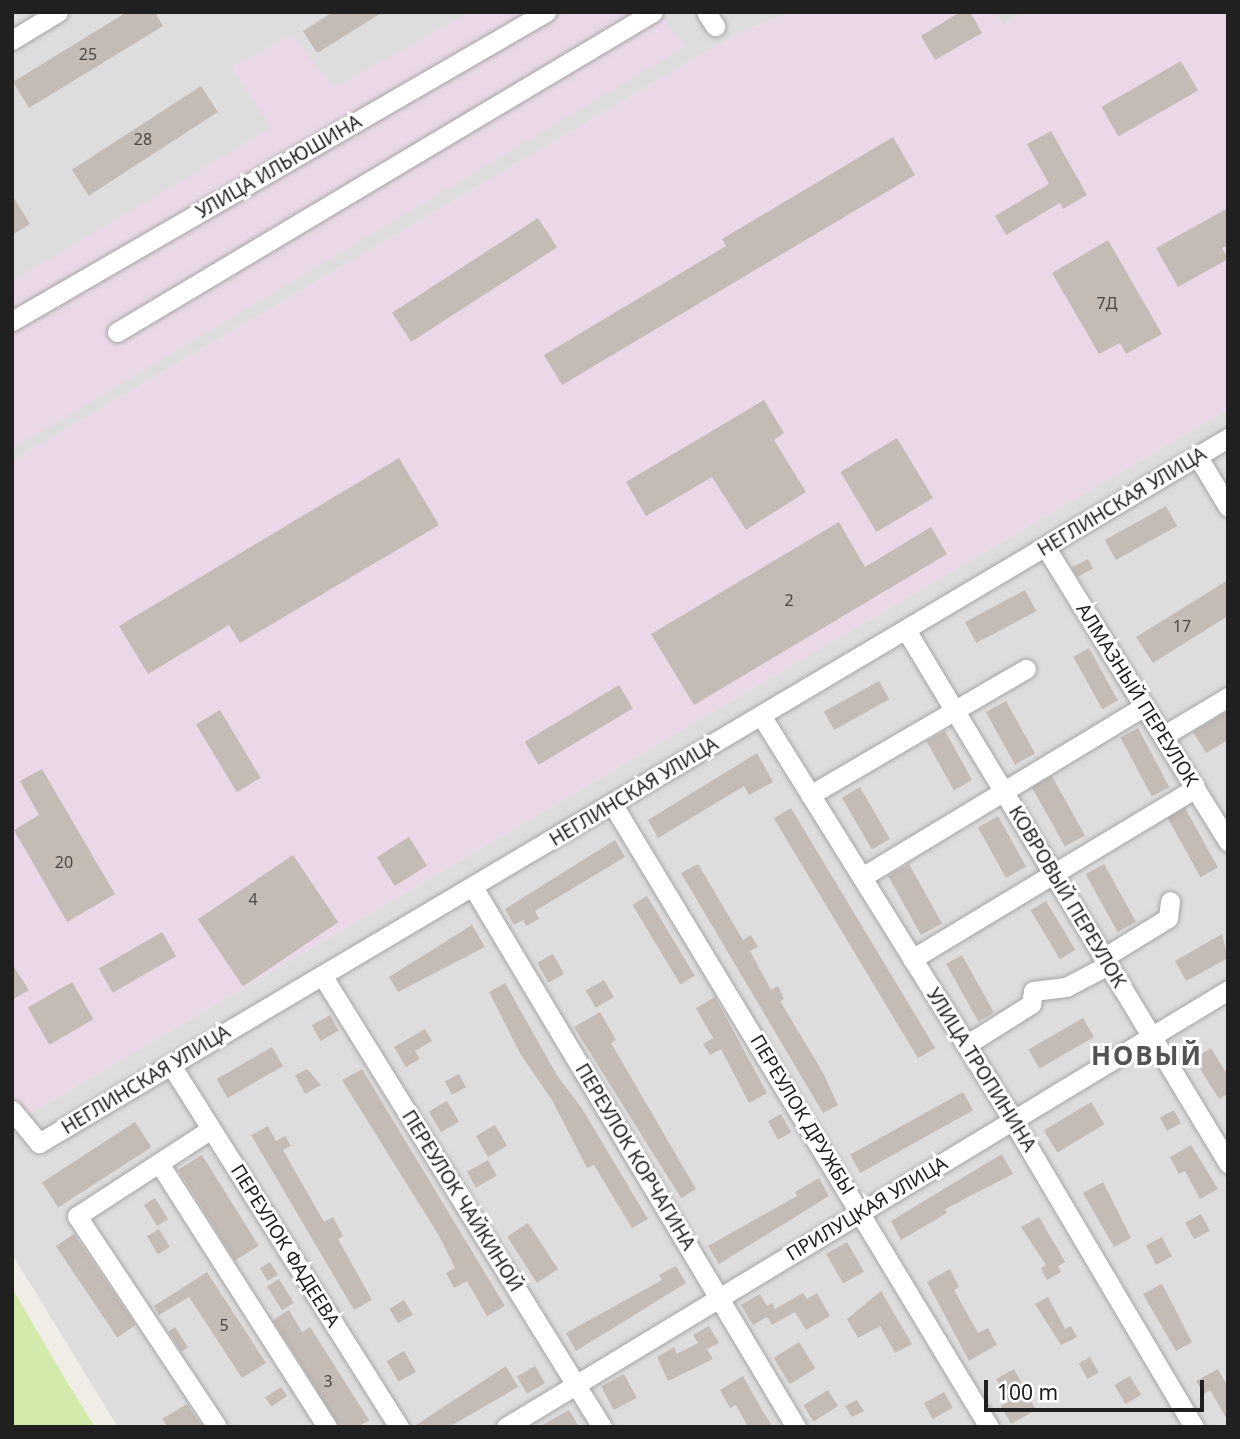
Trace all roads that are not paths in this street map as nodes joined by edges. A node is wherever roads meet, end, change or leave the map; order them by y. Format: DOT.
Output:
graph roads {
  1 [pos="58,12"];
  2 [pos="545,12"];
  3 [pos="653,12"];
  4 [pos="12,40"];
  5 [pos="12,321"];
  6 [pos="117,332"];
  7 [pos="1228,439"];
  8 [pos="1198,457"];
  9 [pos="1228,507"];
  10 [pos="1046,548"];
  11 [pos="906,631"];
  12 [pos="1026,669"];
  13 [pos="1228,697"];
  14 [pos="1144,706"];
  15 [pos="953,708"];
  16 [pos="762,717"];
  17 [pos="1163,736"];
  18 [pos="1195,788"];
  19 [pos="1003,792"];
  20 [pos="810,795"];
  21 [pos="613,805"];
  22 [pos="1228,842"];
  23 [pos="1053,875"];
  24 [pos="862,877"];
  25 [pos="473,887"];
  26 [pos="1170,901"];
  27 [pos="912,959"];
  28 [pos="1106,962"];
  29 [pos="322,975"];
  30 [pos="1228,990"];
  31 [pos="1152,1038"];
  32 [pos="965,1045"];
  33 [pos="171,1065"];
  34 [pos="12,1110"];
  35 [pos="1013,1121"];
  36 [pos="211,1129"];
  37 [pos="159,1163"];
  38 [pos="1228,1163"];
  39 [pos="862,1213"];
  40 [pos="719,1298"];
  41 [pos="577,1386"];
  42 [pos="394,1425"];
  43 [pos="217,1427"];
  44 [pos="327,1427"];
  45 [pos="506,1427"];
  46 [pos="602,1427"];
  47 [pos="796,1427"];
  48 [pos="989,1427"];
  49 [pos="1194,1427"];
  1 -- 4 [label="street"];
  2 -- 5 [label="street, УЛИЦА ИЛЬЮШИНА"];
  3 -- 6 [label="street"];
  7 -- 8 [label="street, НЕГЛИНСКАЯ УЛИЦА"];
  8 -- 9 [label="street"];
  8 -- 10 [label="street, НЕГЛИНСКАЯ УЛИЦА"];
  10 -- 11 [label="street, НЕГЛИНСКАЯ УЛИЦА"];
  10 -- 14 [label="street, АЛМАЗНЫЙ ПЕРЕУЛОК"];
  11 -- 15 [label="street, КОВРОВЫЙ ПЕРЕУЛОК"];
  11 -- 16 [label="street, НЕГЛИНСКАЯ УЛИЦА"];
  12 -- 15 [label="street"];
  13 -- 17 [label="street"];
  14 -- 17 [label="street, АЛМАЗНЫЙ ПЕРЕУЛОК"];
  14 -- 19 [label="street"];
  15 -- 19 [label="street, КОВРОВЫЙ ПЕРЕУЛОК"];
  15 -- 20 [label="street"];
  16 -- 20 [label="street, УЛИЦА ТРОПИНИНА"];
  16 -- 21 [label="street, НЕГЛИНСКАЯ УЛИЦА"];
  17 -- 18 [label="street, АЛМАЗНЫЙ ПЕРЕУЛОК"];
  18 -- 22 [label="street, АЛМАЗНЫЙ ПЕРЕУЛОК"];
  18 -- 23 [label="street"];
  19 -- 23 [label="street, КОВРОВЫЙ ПЕРЕУЛОК"];
  19 -- 24 [label="street"];
  20 -- 24 [label="street, УЛИЦА ТРОПИНИНА"];
  21 -- 25 [label="street, НЕГЛИНСКАЯ УЛИЦА"];
  21 -- 39 [label="street, ПЕРЕУЛОК ДРУЖБЫ"];
  23 -- 27 [label="street"];
  23 -- 28 [label="street, КОВРОВЫЙ ПЕРЕУЛОК"];
  24 -- 27 [label="street, УЛИЦА ТРОПИНИНА"];
  25 -- 29 [label="street, НЕГЛИНСКАЯ УЛИЦА"];
  25 -- 40 [label="street, ПЕРЕУЛОК КОРЧАГИНА"];
  26 -- 28 [label="street"];
  27 -- 32 [label="street, УЛИЦА ТРОПИНИНА"];
  28 -- 31 [label="street, КОВРОВЫЙ ПЕРЕУЛОК"];
  28 -- 32 [label="street"];
  29 -- 33 [label="street, НЕГЛИНСКАЯ УЛИЦА"];
  29 -- 41 [label="street, ПЕРЕУЛОК ЧАЙКИНОЙ"];
  30 -- 31 [label="street, ПРИЛУЦКАЯ УЛИЦА"];
  31 -- 35 [label="street, ПРИЛУЦКАЯ УЛИЦА"];
  31 -- 38 [label="street, КОВРОВЫЙ ПЕРЕУЛОК"];
  32 -- 35 [label="street, УЛИЦА ТРОПИНИНА"];
  33 -- 34 [label="street, НЕГЛИНСКАЯ УЛИЦА"];
  33 -- 36 [label="street, ПЕРЕУЛОК ФАДЕЕВА"];
  35 -- 39 [label="street, ПРИЛУЦКАЯ УЛИЦА"];
  35 -- 49 [label="street, УЛИЦА ТРОПИНИНА"];
  36 -- 37 [label="street"];
  36 -- 42 [label="street, ПЕРЕУЛОК ФАДЕЕВА"];
  37 -- 43 [label="street"];
  37 -- 44 [label="street"];
  39 -- 40 [label="street, ПРИЛУЦКАЯ УЛИЦА"];
  39 -- 48 [label="street, ПЕРЕУЛОК ДРУЖБЫ"];
  40 -- 41 [label="street, ПРИЛУЦКАЯ УЛИЦА"];
  40 -- 47 [label="street, ПЕРЕУЛОК КОРЧАГИНА"];
  41 -- 45 [label="street, ПРИЛУЦКАЯ УЛИЦА"];
  41 -- 46 [label="street, ПЕРЕУЛОК ЧАЙКИНОЙ"];
}
